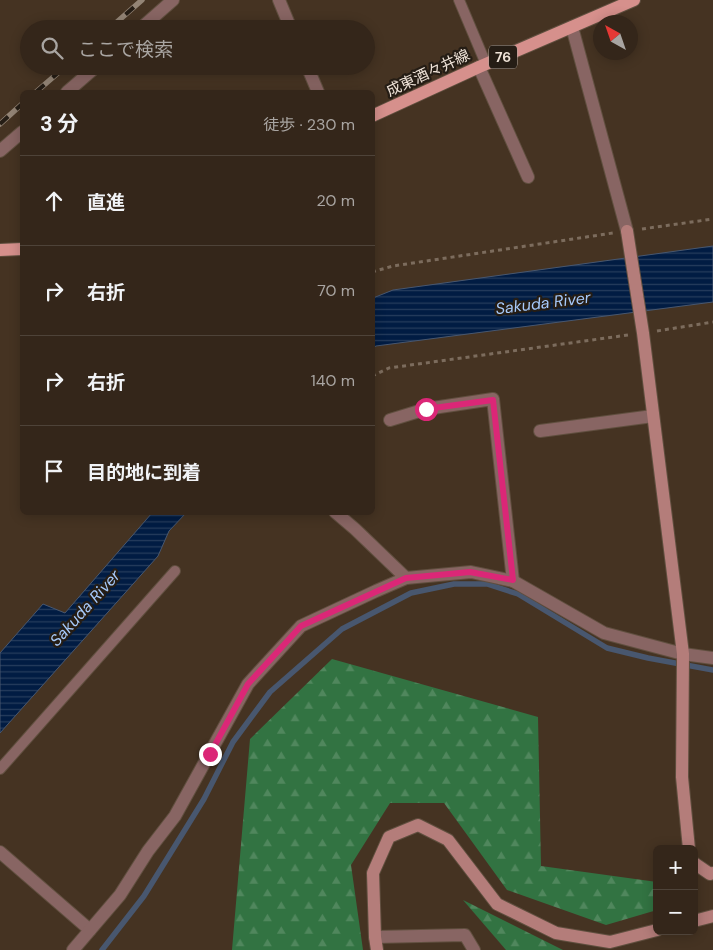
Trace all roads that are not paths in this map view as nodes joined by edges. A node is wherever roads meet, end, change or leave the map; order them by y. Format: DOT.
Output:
graph roads {
  1 [pos="173,0"];
  2 [pos="279,0"];
  3 [pos="459,0"];
  4 [pos="634,0"];
  5 [pos="150,20"];
  6 [pos="287,20"];
  7 [pos="572,27"];
  8 [pos="483,66"];
  9 [pos="87,75"];
  10 [pos="311,75"];
  11 [pos="69,90"];
  12 [pos="317,90"];
  13 [pos="375,115"];
  14 [pos="20,134"];
  15 [pos="0,151"];
  16 [pos="528,177"];
  17 [pos="20,249"];
  18 [pos="0,250"];
  19 [pos="653,416"];
  20 [pos="390,420"];
  21 [pos="540,431"];
  22 [pos="339,515"];
  23 [pos="175,572"];
  24 [pos="406,578"];
  25 [pos="513,580"];
  26 [pos="713,658"];
  27 [pos="683,661"];
  28 [pos="0,769"];
  29 [pos="689,845"];
  30 [pos="0,852"];
  31 [pos="698,866"];
  32 [pos="713,873"];
  33 [pos="713,916"];
  34 [pos="698,920"];
  35 [pos="90,930"];
  36 [pos="653,931"];
  37 [pos="376,944"];
  38 [pos="73,950"];
  39 [pos="474,950"];
  1 -- 5 [label="street"];
  2 -- 6 [label="street"];
  3 -- 8 [label="lane"];
  4 -- 7 [label="main road, 成東酒々井線 / 76"];
  7 -- 8 [label="main road, 成東酒々井線 / 76"];
  7 -- 19 [label="street"];
  8 -- 13 [label="main road, 成東酒々井線 / 76"];
  8 -- 16 [label="street"];
  9 -- 11 [label="street"];
  10 -- 12 [label="street"];
  14 -- 15 [label="street"];
  17 -- 18 [label="main road"];
  19 -- 21 [label="street"];
  19 -- 27 [label="street"];
  20 -- 25 [label="street"];
  22 -- 24 [label="street"];
  23 -- 28 [label="lane"];
  24 -- 25 [label="street"];
  24 -- 35 [label="street"];
  25 -- 27 [label="street"];
  26 -- 27 [label="street"];
  27 -- 29 [label="street"];
  30 -- 35 [label="street"];
  31 -- 32 [label="street"];
  33 -- 34 [label="street"];
  35 -- 38 [label="street"];
  36 -- 37 [label="street"];
  37 -- 39 [label="street"];
}
